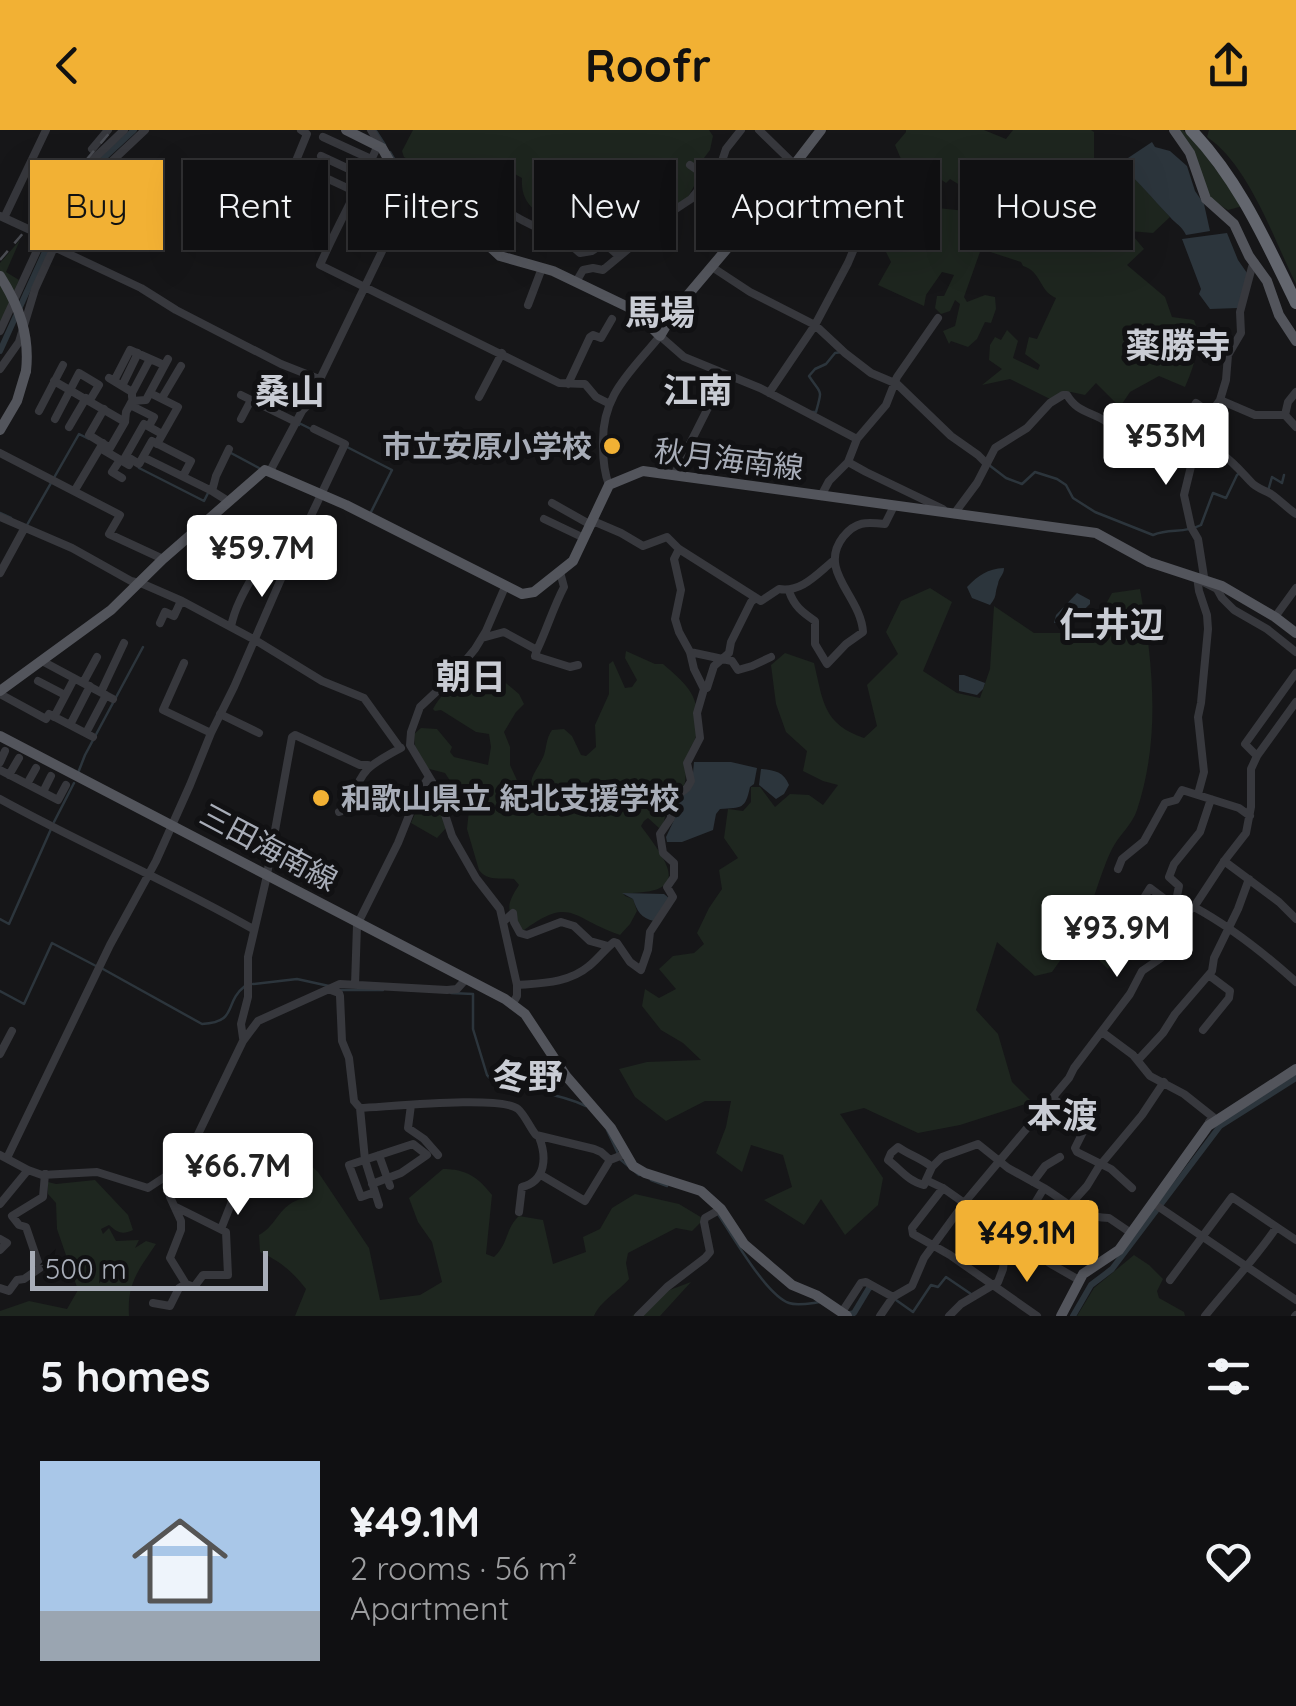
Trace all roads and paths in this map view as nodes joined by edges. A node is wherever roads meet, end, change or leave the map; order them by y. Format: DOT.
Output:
graph roads {
  1 [pos="46,130"];
  2 [pos="108,130"];
  3 [pos="124,130"];
  4 [pos="145,130"];
  5 [pos="301,130"];
  6 [pos="345,130"];
  7 [pos="371,130"];
  8 [pos="741,130"];
  9 [pos="760,130"];
  10 [pos="821,130"];
  11 [pos="1174,130"];
  12 [pos="1194,130"];
  13 [pos="323,138"];
  14 [pos="338,144"];
  15 [pos="380,146"];
  16 [pos="92,149"];
  17 [pos="92,160"];
  18 [pos="112,160"];
  19 [pos="296,160"];
  20 [pos="371,160"];
  21 [pos="388,160"];
  22 [pos="722,160"];
  23 [pos="789,160"];
  24 [pos="798,160"];
  25 [pos="690,165"];
  26 [pos="348,169"];
  27 [pos="696,169"];
  28 [pos="348,188"];
  29 [pos="696,191"];
  30 [pos="348,203"];
  31 [pos="2,217"];
  32 [pos="514,217"];
  33 [pos="30,230"];
  34 [pos="36,250"];
  35 [pos="53,250"];
  36 [pos="60,250"];
  37 [pos="382,250"];
  38 [pos="492,250"];
  39 [pos="726,250"];
  40 [pos="853,250"];
  41 [pos="620,256"];
  42 [pos="1255,263"];
  43 [pos="712,267"];
  44 [pos="542,268"];
  45 [pos="0,280"];
  46 [pos="576,282"];
  47 [pos="364,286"];
  48 [pos="1296,292"];
  49 [pos="1296,303"];
  50 [pos="528,305"];
  51 [pos="938,318"];
  52 [pos="612,319"];
  53 [pos="815,325"];
  54 [pos="0,331"];
  55 [pos="660,336"];
  56 [pos="1296,340"];
  57 [pos="502,353"];
  58 [pos="150,359"];
  59 [pos="180,366"];
  60 [pos="0,368"];
  61 [pos="24,370"];
  62 [pos="720,372"];
  63 [pos="319,379"];
  64 [pos="895,383"];
  65 [pos="568,384"];
  66 [pos="70,389"];
  67 [pos="150,392"];
  68 [pos="1296,392"];
  69 [pos="769,393"];
  70 [pos="241,395"];
  71 [pos="479,397"];
  72 [pos="162,398"];
  73 [pos="88,399"];
  74 [pos="132,400"];
  75 [pos="251,400"];
  76 [pos="1220,400"];
  77 [pos="608,403"];
  78 [pos="104,409"];
  79 [pos="39,410"];
  80 [pos="77,413"];
  81 [pos="1210,414"];
  82 [pos="1285,415"];
  83 [pos="86,418"];
  84 [pos="55,419"];
  85 [pos="241,420"];
  86 [pos="0,421"];
  87 [pos="125,422"];
  88 [pos="296,422"];
  89 [pos="148,426"];
  90 [pos="1296,426"];
  91 [pos="69,427"];
  92 [pos="314,429"];
  93 [pos="0,430"];
  94 [pos="162,434"];
  95 [pos="857,439"];
  96 [pos="157,444"];
  97 [pos="101,446"];
  98 [pos="1193,446"];
  99 [pos="230,449"];
  100 [pos="0,453"];
  101 [pos="143,457"];
  102 [pos="124,460"];
  103 [pos="848,462"];
  104 [pos="987,464"];
  105 [pos="270,470"];
  106 [pos="674,475"];
  107 [pos="183,476"];
  108 [pos="122,478"];
  109 [pos="608,485"];
  110 [pos="75,490"];
  111 [pos="212,490"];
  112 [pos="322,493"];
  113 [pos="822,496"];
  114 [pos="228,502"];
  115 [pos="552,503"];
  116 [pos="894,506"];
  117 [pos="951,514"];
  118 [pos="1296,514"];
  119 [pos="0,517"];
  120 [pos="544,519"];
  121 [pos="592,523"];
  122 [pos="24,528"];
  123 [pos="584,538"];
  124 [pos="679,548"];
  125 [pos="163,559"];
  126 [pos="833,561"];
  127 [pos="261,562"];
  128 [pos="0,572"];
  129 [pos="560,572"];
  130 [pos="1200,578"];
  131 [pos="138,584"];
  132 [pos="505,587"];
  133 [pos="1296,588"];
  134 [pos="789,591"];
  135 [pos="756,598"];
  136 [pos="181,601"];
  137 [pos="1275,617"];
  138 [pos="160,623"];
  139 [pos="231,627"];
  140 [pos="1296,633"];
  141 [pos="482,638"];
  142 [pos="255,640"];
  143 [pos="124,643"];
  144 [pos="537,650"];
  145 [pos="690,652"];
  146 [pos="1296,652"];
  147 [pos="97,657"];
  148 [pos="770,657"];
  149 [pos="722,659"];
  150 [pos="42,661"];
  151 [pos="184,663"];
  152 [pos="578,665"];
  153 [pos="1296,672"];
  154 [pos="38,680"];
  155 [pos="82,683"];
  156 [pos="704,689"];
  157 [pos="0,692"];
  158 [pos="65,695"];
  159 [pos="107,696"];
  160 [pos="1296,702"];
  161 [pos="220,714"];
  162 [pos="54,717"];
  163 [pos="70,725"];
  164 [pos="210,733"];
  165 [pos="259,733"];
  166 [pos="2,743"];
  167 [pos="410,745"];
  168 [pos="400,748"];
  169 [pos="1258,756"];
  170 [pos="19,758"];
  171 [pos="0,762"];
  172 [pos="368,766"];
  173 [pos="36,768"];
  174 [pos="0,770"];
  175 [pos="10,775"];
  176 [pos="51,776"];
  177 [pos="430,776"];
  178 [pos="28,784"];
  179 [pos="66,785"];
  180 [pos="43,792"];
  181 [pos="1198,794"];
  182 [pos="1211,799"];
  183 [pos="0,800"];
  184 [pos="339,812"];
  185 [pos="1250,816"];
  186 [pos="234,822"];
  187 [pos="171,827"];
  188 [pos="272,845"];
  189 [pos="1224,860"];
  190 [pos="1118,869"];
  191 [pos="327,872"];
  192 [pos="149,873"];
  193 [pos="266,877"];
  194 [pos="1249,878"];
  195 [pos="1145,896"];
  196 [pos="1178,906"];
  197 [pos="1194,908"];
  198 [pos="1183,916"];
  199 [pos="1296,919"];
  200 [pos="503,922"];
  201 [pos="358,924"];
  202 [pos="1228,928"];
  203 [pos="253,929"];
  204 [pos="1163,939"];
  205 [pos="608,946"];
  206 [pos="1148,948"];
  207 [pos="1210,976"];
  208 [pos="466,981"];
  209 [pos="1296,982"];
  210 [pos="355,985"];
  211 [pos="517,985"];
  212 [pos="330,987"];
  213 [pos="512,1005"];
  214 [pos="1203,1030"];
  215 [pos="12,1031"];
  216 [pos="1102,1032"];
  217 [pos="244,1041"];
  218 [pos="0,1054"];
  219 [pos="1138,1060"];
  220 [pos="1296,1069"];
  221 [pos="1164,1082"];
  222 [pos="1052,1098"];
  223 [pos="412,1105"];
  224 [pos="360,1108"];
  225 [pos="1208,1126"];
  226 [pos="538,1136"];
  227 [pos="408,1146"];
  228 [pos="393,1150"];
  229 [pos="438,1154"];
  230 [pos="624,1154"];
  231 [pos="379,1155"];
  232 [pos="3,1156"];
  233 [pos="235,1156"];
  234 [pos="1060,1157"];
  235 [pos="364,1160"];
  236 [pos="610,1160"];
  237 [pos="998,1160"];
  238 [pos="1102,1163"];
  239 [pos="414,1165"];
  240 [pos="932,1167"];
  241 [pos="28,1170"];
  242 [pos="402,1173"];
  243 [pos="45,1174"];
  244 [pos="170,1174"];
  245 [pos="541,1174"];
  246 [pos="926,1180"];
  247 [pos="388,1182"];
  248 [pos="1033,1182"];
  249 [pos="374,1188"];
  250 [pos="943,1188"];
  251 [pos="1044,1188"];
  252 [pos="1132,1188"];
  253 [pos="221,1192"];
  254 [pos="965,1202"];
  255 [pos="1152,1203"];
  256 [pos="0,1204"];
  257 [pos="379,1205"];
  258 [pos="1068,1206"];
  259 [pos="176,1207"];
  260 [pos="721,1208"];
  261 [pos="519,1212"];
  262 [pos="1276,1228"];
  263 [pos="221,1229"];
  264 [pos="1131,1234"];
  265 [pos="1011,1236"];
  266 [pos="1295,1236"];
  267 [pos="0,1238"];
  268 [pos="1202,1238"];
  269 [pos="933,1245"];
  270 [pos="0,1250"];
  271 [pos="1246,1265"];
  272 [pos="1079,1280"];
  273 [pos="1170,1280"];
  274 [pos="186,1284"];
  275 [pos="994,1286"];
  276 [pos="0,1288"];
  277 [pos="892,1297"];
  278 [pos="1296,1300"];
  279 [pos="153,1303"];
  280 [pos="844,1314"];
  281 [pos="638,1316"];
  282 [pos="880,1316"];
  283 [pos="949,1316"];
  284 [pos="1037,1316"];
  285 [pos="1061,1316"];
  286 [pos="1205,1316"];
  1 -- 31 [label="street"];
  2 -- 16 [label="street"];
  3 -- 17 [label="street"];
  4 -- 18 [label="street"];
  5 -- 19 [label="street"];
  6 -- 14 [label="street"];
  6 -- 15 [label="main road"];
  7 -- 15 [label="street"];
  8 -- 22 [label="street"];
  9 -- 23 [label="street"];
  10 -- 24 [label="main road"];
  11 -- 42 [label="main road"];
  12 -- 48 [label="highway"];
  12 -- 49 [label="highway"];
  13 -- 14 [label="street"];
  14 -- 20 [label="street"];
  15 -- 20 [label="street"];
  15 -- 21 [label="main road"];
  25 -- 27 [label="street"];
  26 -- 28 [label="street"];
  29 -- 41 [label="street"];
  30 -- 47 [label="street"];
  31 -- 33 [label="street"];
  32 -- 41 [label="street"];
  34 -- 54 [label="street"];
  35 -- 60 [label="street"];
  36 -- 63 [label="street"];
  37 -- 47 [label="street"];
  38 -- 44 [label="main road"];
  39 -- 43 [label="main road"];
  40 -- 53 [label="street"];
  41 -- 46 [label="street"];
  42 -- 56 [label="main road"];
  42 -- 76 [label="street"];
  43 -- 53 [label="street"];
  43 -- 55 [label="main road"];
  44 -- 46 [label="main road"];
  44 -- 50 [label="street"];
  45 -- 61 [label="main road, bridge"];
  46 -- 55 [label="main road"];
  47 -- 57 [label="street"];
  47 -- 63 [label="street"];
  51 -- 64 [label="street"];
  52 -- 65 [label="street"];
  53 -- 64 [label="street"];
  53 -- 69 [label="street"];
  55 -- 62 [label="street"];
  55 -- 77 [label="street"];
  57 -- 65 [label="street"];
  57 -- 71 [label="street"];
  58 -- 67 [label="street"];
  58 -- 74 [label="street"];
  58 -- 74 [label="street"];
  59 -- 72 [label="street"];
  61 -- 86 [label="main road"];
  61 -- 93 [label="main road"];
  62 -- 69 [label="street"];
  62 -- 106 [label="street"];
  63 -- 88 [label="street"];
  64 -- 95 [label="street"];
  64 -- 104 [label="street"];
  65 -- 77 [label="street"];
  66 -- 73 [label="street"];
  66 -- 73 [label="street"];
  66 -- 79 [label="street"];
  66 -- 84 [label="street"];
  67 -- 72 [label="street"];
  67 -- 74 [label="street"];
  68 -- 82 [label="street"];
  69 -- 95 [label="street"];
  70 -- 75 [label="street"];
  72 -- 94 [label="street"];
  73 -- 78 [label="street"];
  73 -- 80 [label="street"];
  74 -- 87 [label="street"];
  74 -- 89 [label="street"];
  75 -- 85 [label="street"];
  75 -- 88 [label="street"];
  76 -- 81 [label="street"];
  76 -- 82 [label="street"];
  77 -- 109 [label="street"];
  78 -- 87 [label="street"];
  78 -- 97 [label="street"];
  80 -- 83 [label="street"];
  80 -- 91 [label="street"];
  81 -- 98 [label="street"];
  81 -- 104 [label="street"];
  82 -- 90 [label="street"];
  87 -- 97 [label="street"];
  88 -- 105 [label="street"];
  89 -- 94 [label="street"];
  89 -- 102 [label="street"];
  92 -- 112 [label="street"];
  94 -- 96 [label="street"];
  95 -- 103 [label="street"];
  96 -- 101 [label="street"];
  96 -- 107 [label="street"];
  97 -- 102 [label="street"];
  97 -- 110 [label="street"];
  98 -- 118 [label="street"];
  98 -- 130 [label="street"];
  99 -- 111 [label="street"];
  100 -- 110 [label="street"];
  101 -- 102 [label="street"];
  101 -- 107 [label="street"];
  102 -- 108 [label="street"];
  103 -- 113 [label="street"];
  103 -- 117 [label="street"];
  104 -- 117 [label="street"];
  105 -- 112 [label="main road"];
  105 -- 114 [label="main road"];
  106 -- 109 [label="main road, 秋月海南線"];
  106 -- 113 [label="main road, 秋月海南線"];
  107 -- 111 [label="street"];
  109 -- 121 [label="main road"];
  110 -- 125 [label="street"];
  111 -- 114 [label="street"];
  112 -- 132 [label="main road"];
  112 -- 142 [label="street"];
  113 -- 116 [label="main road, 秋月海南線"];
  114 -- 125 [label="main road"];
  115 -- 121 [label="street"];
  116 -- 117 [label="main road, 秋月海南線"];
  116 -- 126 [label="street"];
  117 -- 130 [label="main road, 秋月海南線"];
  119 -- 122 [label="street"];
  120 -- 123 [label="street"];
  121 -- 123 [label="main road"];
  121 -- 124 [label="street"];
  122 -- 128 [label="street"];
  122 -- 131 [label="street"];
  123 -- 129 [label="main road"];
  124 -- 135 [label="street"];
  124 -- 145 [label="street"];
  125 -- 131 [label="main road"];
  126 -- 134 [label="street"];
  126 -- 134 [label="street"];
  127 -- 139 [label="street"];
  129 -- 132 [label="main road"];
  129 -- 144 [label="street"];
  130 -- 137 [label="main road, 秋月海南線"];
  130 -- 146 [label="street"];
  130 -- 181 [label="street"];
  131 -- 136 [label="street"];
  131 -- 150 [label="main road"];
  132 -- 141 [label="street"];
  133 -- 137 [label="street"];
  134 -- 135 [label="street"];
  135 -- 149 [label="street"];
  136 -- 138 [label="street"];
  136 -- 139 [label="street"];
  137 -- 140 [label="main road, 秋月海南線"];
  139 -- 142 [label="street"];
  141 -- 144 [label="street"];
  141 -- 167 [label="street"];
  142 -- 161 [label="street"];
  142 -- 168 [label="street"];
  143 -- 159 [label="street"];
  144 -- 152 [label="street"];
  145 -- 149 [label="street"];
  145 -- 156 [label="street"];
  147 -- 155 [label="street"];
  148 -- 149 [label="street"];
  149 -- 156 [label="street"];
  150 -- 155 [label="street"];
  150 -- 157 [label="main road"];
  151 -- 164 [label="street"];
  153 -- 169 [label="street"];
  154 -- 158 [label="street"];
  155 -- 158 [label="street"];
  155 -- 159 [label="street"];
  155 -- 163 [label="street"];
  156 -- 205 [label="street"];
  157 -- 162 [label="street"];
  158 -- 162 [label="street"];
  159 -- 163 [label="street"];
  160 -- 169 [label="street"];
  161 -- 164 [label="street"];
  161 -- 165 [label="street"];
  162 -- 163 [label="street"];
  164 -- 187 [label="street"];
  166 -- 171 [label="street"];
  166 -- 187 [label="main road, 三田海南線"];
  167 -- 168 [label="street"];
  167 -- 177 [label="street"];
  168 -- 172 [label="street"];
  169 -- 185 [label="street"];
  170 -- 175 [label="street"];
  172 -- 184 [label="street"];
  172 -- 188 [label="street"];
  173 -- 178 [label="street"];
  174 -- 175 [label="street"];
  175 -- 178 [label="street"];
  176 -- 180 [label="street"];
  177 -- 200 [label="street"];
  177 -- 201 [label="street"];
  178 -- 180 [label="street"];
  179 -- 180 [label="street"];
  181 -- 182 [label="street"];
  181 -- 190 [label="street"];
  182 -- 185 [label="street"];
  182 -- 196 [label="street"];
  183 -- 192 [label="street"];
  185 -- 189 [label="street"];
  186 -- 188 [label="street"];
  187 -- 192 [label="street"];
  187 -- 193 [label="main road, 三田海南線"];
  188 -- 191 [label="street"];
  188 -- 193 [label="street"];
  189 -- 194 [label="street"];
  189 -- 197 [label="street"];
  192 -- 203 [label="street"];
  192 -- 232 [label="street"];
  193 -- 201 [label="main road, 三田海南線"];
  193 -- 203 [label="street"];
  194 -- 199 [label="street"];
  194 -- 202 [label="street"];
  195 -- 196 [label="street"];
  196 -- 198 [label="street"];
  197 -- 198 [label="street"];
  197 -- 202 [label="street"];
  198 -- 204 [label="street"];
  200 -- 205 [label="street"];
  200 -- 211 [label="street"];
  201 -- 208 [label="main road, 三田海南線"];
  201 -- 210 [label="street"];
  202 -- 207 [label="street"];
  202 -- 209 [label="street"];
  203 -- 217 [label="street"];
  204 -- 206 [label="street"];
  204 -- 216 [label="street"];
  205 -- 211 [label="street"];
  207 -- 214 [label="street"];
  207 -- 219 [label="street"];
  208 -- 210 [label="street"];
  208 -- 213 [label="main road, 三田海南線"];
  210 -- 212 [label="street"];
  211 -- 213 [label="street"];
  212 -- 217 [label="street"];
  212 -- 224 [label="street"];
  213 -- 230 [label="main road, 三田海南線"];
  215 -- 218 [label="street"];
  216 -- 219 [label="street"];
  216 -- 222 [label="street"];
  217 -- 244 [label="street"];
  219 -- 221 [label="street"];
  220 -- 225 [label="main road"];
  221 -- 225 [label="street"];
  221 -- 238 [label="street"];
  222 -- 237 [label="street"];
  222 -- 238 [label="street"];
  223 -- 224 [label="street"];
  223 -- 226 [label="street"];
  223 -- 229 [label="street"];
  224 -- 235 [label="street"];
  225 -- 255 [label="main road"];
  226 -- 236 [label="street"];
  226 -- 245 [label="street"];
  227 -- 228 [label="street"];
  227 -- 239 [label="street"];
  227 -- 239 [label="street"];
  228 -- 231 [label="street"];
  228 -- 242 [label="street"];
  230 -- 236 [label="street"];
  230 -- 260 [label="main road, 三田海南線"];
  231 -- 235 [label="street"];
  231 -- 247 [label="street"];
  232 -- 241 [label="street"];
  233 -- 263 [label="street"];
  234 -- 248 [label="street"];
  235 -- 249 [label="street"];
  235 -- 249 [label="street"];
  236 -- 245 [label="street"];
  237 -- 240 [label="street"];
  237 -- 248 [label="street"];
  237 -- 254 [label="street"];
  238 -- 252 [label="street"];
  238 -- 258 [label="street"];
  239 -- 242 [label="street"];
  240 -- 246 [label="street"];
  240 -- 246 [label="street"];
  241 -- 243 [label="street"];
  241 -- 256 [label="street"];
  242 -- 247 [label="street"];
  243 -- 244 [label="street"];
  243 -- 276 [label="street"];
  244 -- 253 [label="street"];
  244 -- 259 [label="street"];
  245 -- 261 [label="street"];
  246 -- 250 [label="street"];
  247 -- 249 [label="street"];
  248 -- 251 [label="street"];
  249 -- 257 [label="street"];
  250 -- 254 [label="street"];
  250 -- 269 [label="street"];
  251 -- 258 [label="street"];
  251 -- 265 [label="street"];
  254 -- 265 [label="street"];
  254 -- 269 [label="street"];
  255 -- 264 [label="main road"];
  255 -- 268 [label="street"];
  258 -- 264 [label="street"];
  259 -- 263 [label="street"];
  259 -- 274 [label="street"];
  260 -- 280 [label="main road, 三田海南線"];
  260 -- 281 [label="street"];
  262 -- 266 [label="street"];
  262 -- 268 [label="street"];
  262 -- 271 [label="street"];
  263 -- 274 [label="street"];
  264 -- 272 [label="main road"];
  265 -- 272 [label="street"];
  265 -- 275 [label="street"];
  267 -- 270 [label="street"];
  268 -- 271 [label="street"];
  268 -- 273 [label="street"];
  269 -- 275 [label="street"];
  269 -- 277 [label="street"];
  271 -- 278 [label="street"];
  271 -- 286 [label="street"];
  272 -- 285 [label="main road"];
  274 -- 279 [label="street"];
  275 -- 283 [label="street"];
  275 -- 284 [label="street"];
  277 -- 280 [label="street"];
  277 -- 282 [label="street"];
}
